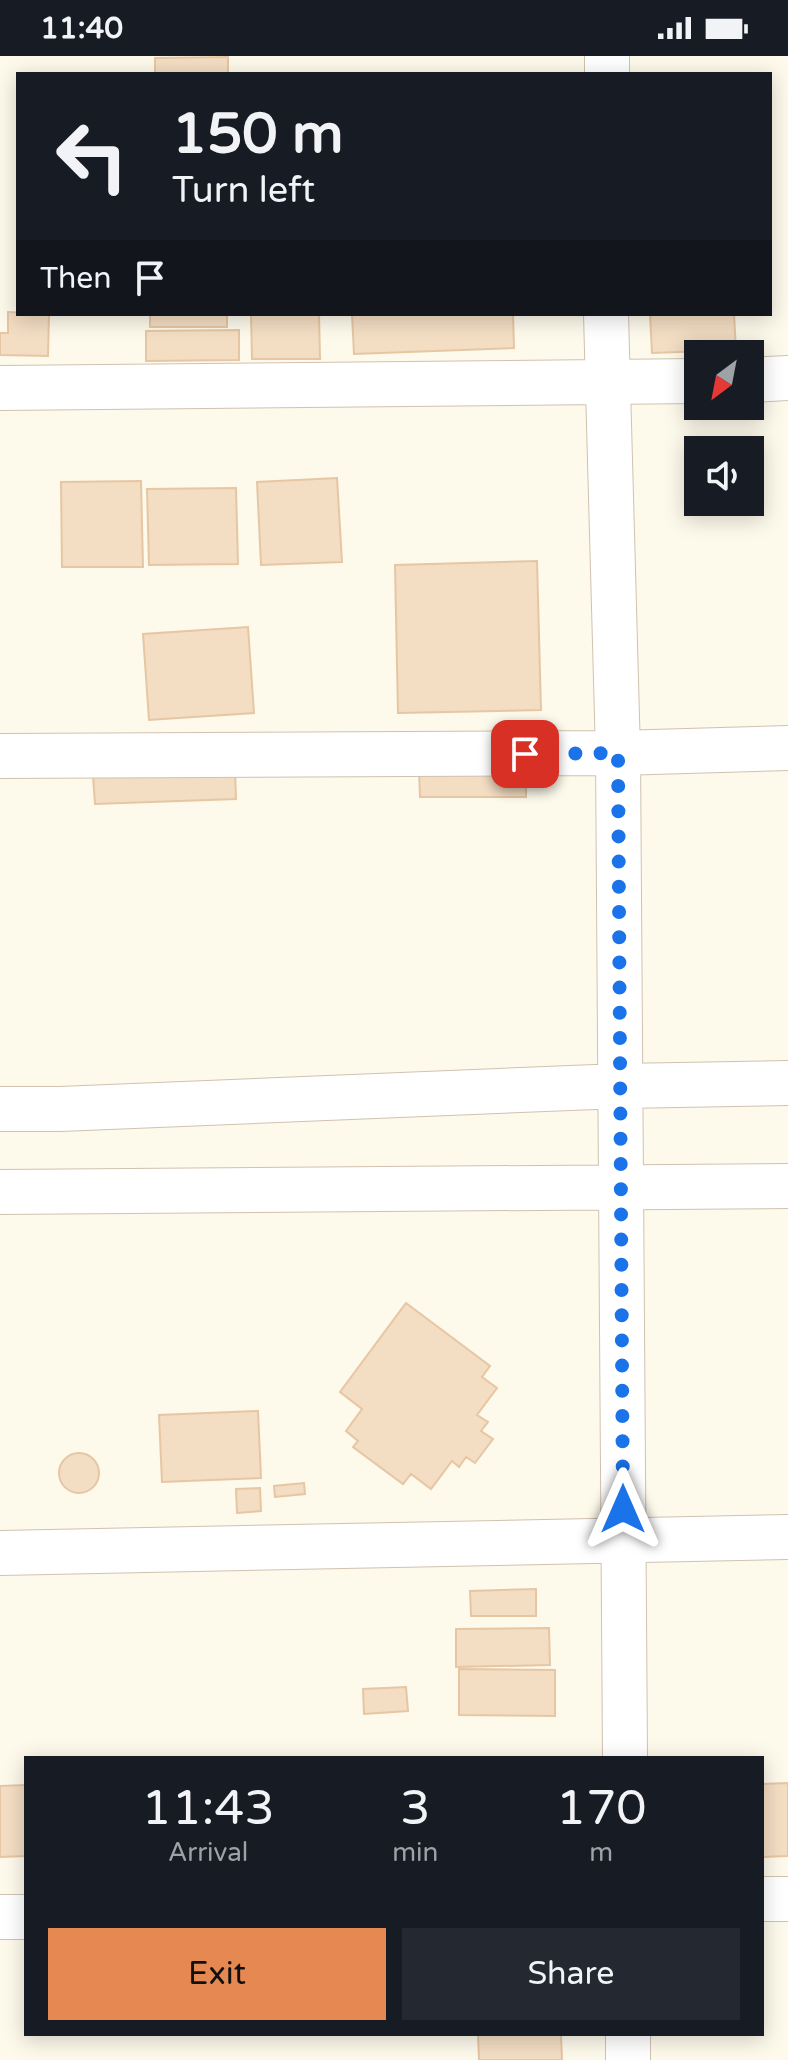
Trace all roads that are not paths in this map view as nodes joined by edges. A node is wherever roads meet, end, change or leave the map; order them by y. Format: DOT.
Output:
graph roads {
  1 [pos="606,316"];
  2 [pos="788,378"];
  3 [pos="764,379"];
  4 [pos="684,381"];
  5 [pos="606,384"];
  6 [pos="0,388"];
  7 [pos="788,748"];
  8 [pos="618,753"];
  9 [pos="0,756"];
  10 [pos="788,1083"];
  11 [pos="620,1086"];
  12 [pos="0,1109"];
  13 [pos="788,1186"];
  14 [pos="621,1189"];
  15 [pos="0,1192"];
  16 [pos="788,1537"];
  17 [pos="624,1541"];
  18 [pos="0,1553"];
  19 [pos="625,1756"];
  20 [pos="764,1899"];
  21 [pos="788,1899"];
  22 [pos="0,1917"];
  23 [pos="24,1917"];
  24 [pos="628,2036"];
  25 [pos="628,2060"];
  1 -- 5 [label="street"];
  2 -- 3 [label="street"];
  4 -- 5 [label="street"];
  5 -- 6 [label="street"];
  5 -- 8 [label="street"];
  7 -- 8 [label="street"];
  8 -- 9 [label="street"];
  8 -- 11 [label="street"];
  10 -- 11 [label="street"];
  11 -- 12 [label="street"];
  11 -- 14 [label="street"];
  13 -- 14 [label="street"];
  14 -- 15 [label="street"];
  14 -- 17 [label="street"];
  16 -- 17 [label="street"];
  17 -- 18 [label="street"];
  17 -- 19 [label="street"];
  20 -- 21 [label="street"];
  22 -- 23 [label="street"];
  24 -- 25 [label="street"];
}
